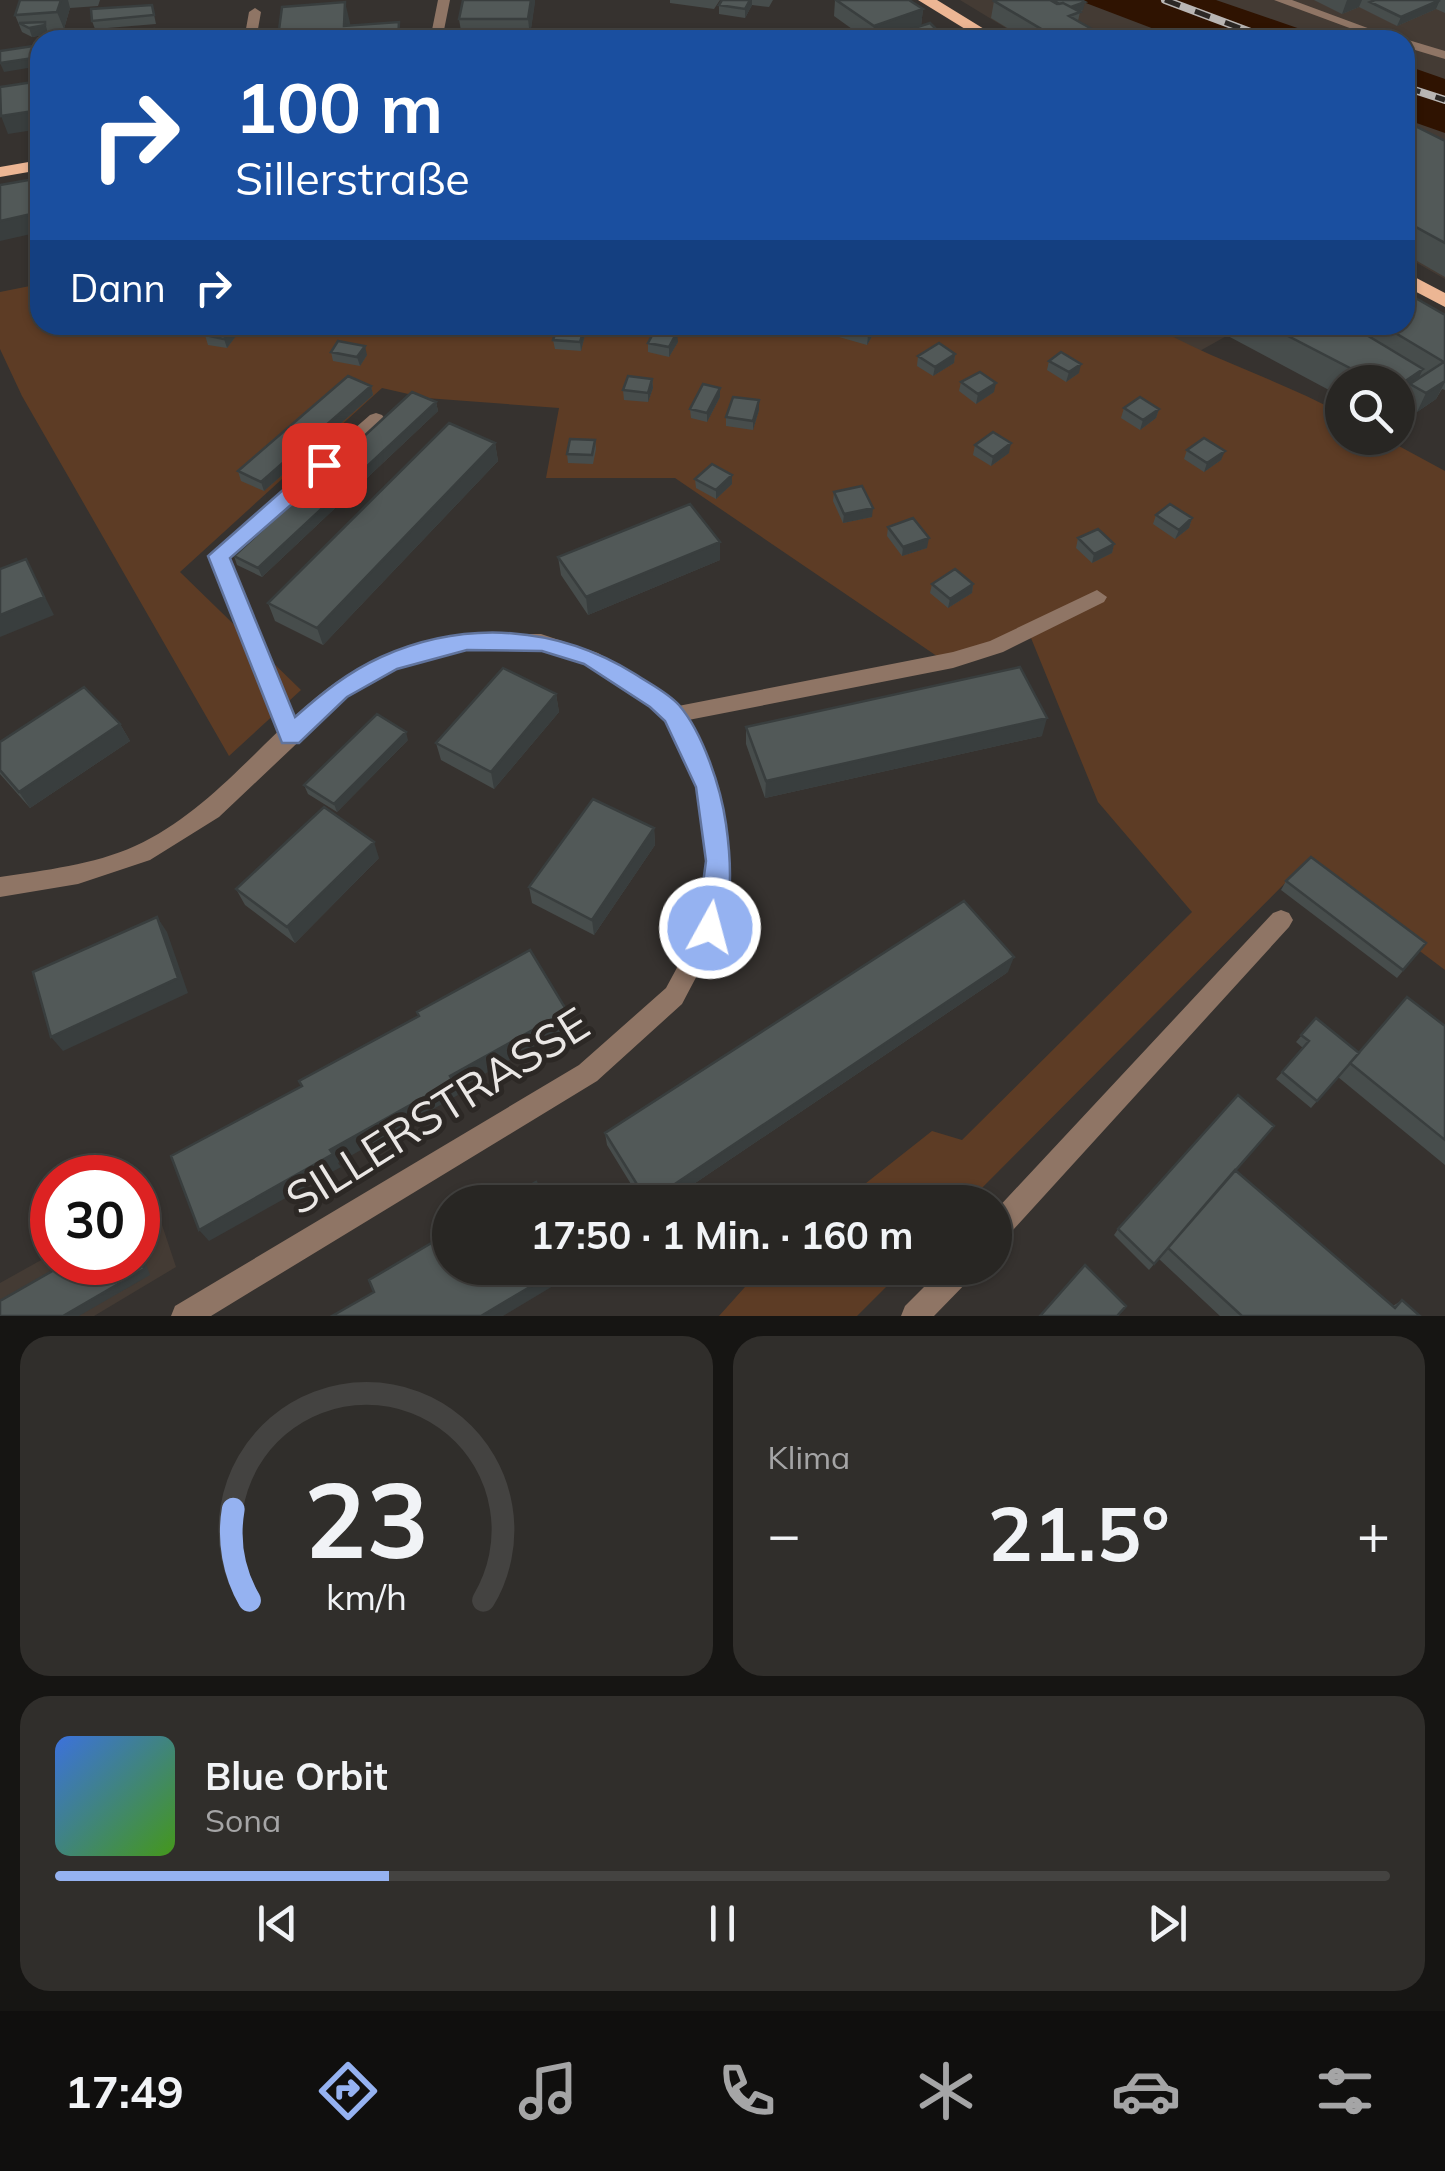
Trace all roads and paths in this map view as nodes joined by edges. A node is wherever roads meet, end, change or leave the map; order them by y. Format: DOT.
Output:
graph roads {
  1 [pos="444,0"];
  2 [pos="926,0"];
  3 [pos="1280,0"];
  4 [pos="255,12"];
  5 [pos="252,30"];
  6 [pos="438,30"];
  7 [pos="977,30"];
  8 [pos="1366,30"];
  9 [pos="1415,46"];
  10 [pos="1445,56"];
  11 [pos="30,167"];
  12 [pos="0,172"];
  13 [pos="1415,284"];
  14 [pos="1445,301"];
  15 [pos="376,419"];
  16 [pos="1097,596"];
  17 [pos="673,715"];
  18 [pos="290,736"];
  19 [pos="0,886"];
  20 [pos="1281,920"];
  21 [pos="1012,1213"];
  22 [pos="945,1285"];
  23 [pos="185,1316"];
  24 [pos="915,1316"];
  1 -- 6 [label="street"];
  2 -- 7 [label="main road"];
  3 -- 8 [label="street"];
  4 -- 5 [label="street"];
  9 -- 10 [label="street"];
  11 -- 12 [label="main road"];
  13 -- 14 [label="main road"];
  15 -- 18 [label="street"];
  16 -- 17 [label="street"];
  17 -- 18 [label="street, SILLERSTRASSE"];
  17 -- 23 [label="street, SILLERSTRASSE"];
  18 -- 19 [label="street, SILLERSTRASSE"];
  20 -- 21 [label="street"];
  22 -- 24 [label="street"];
}
